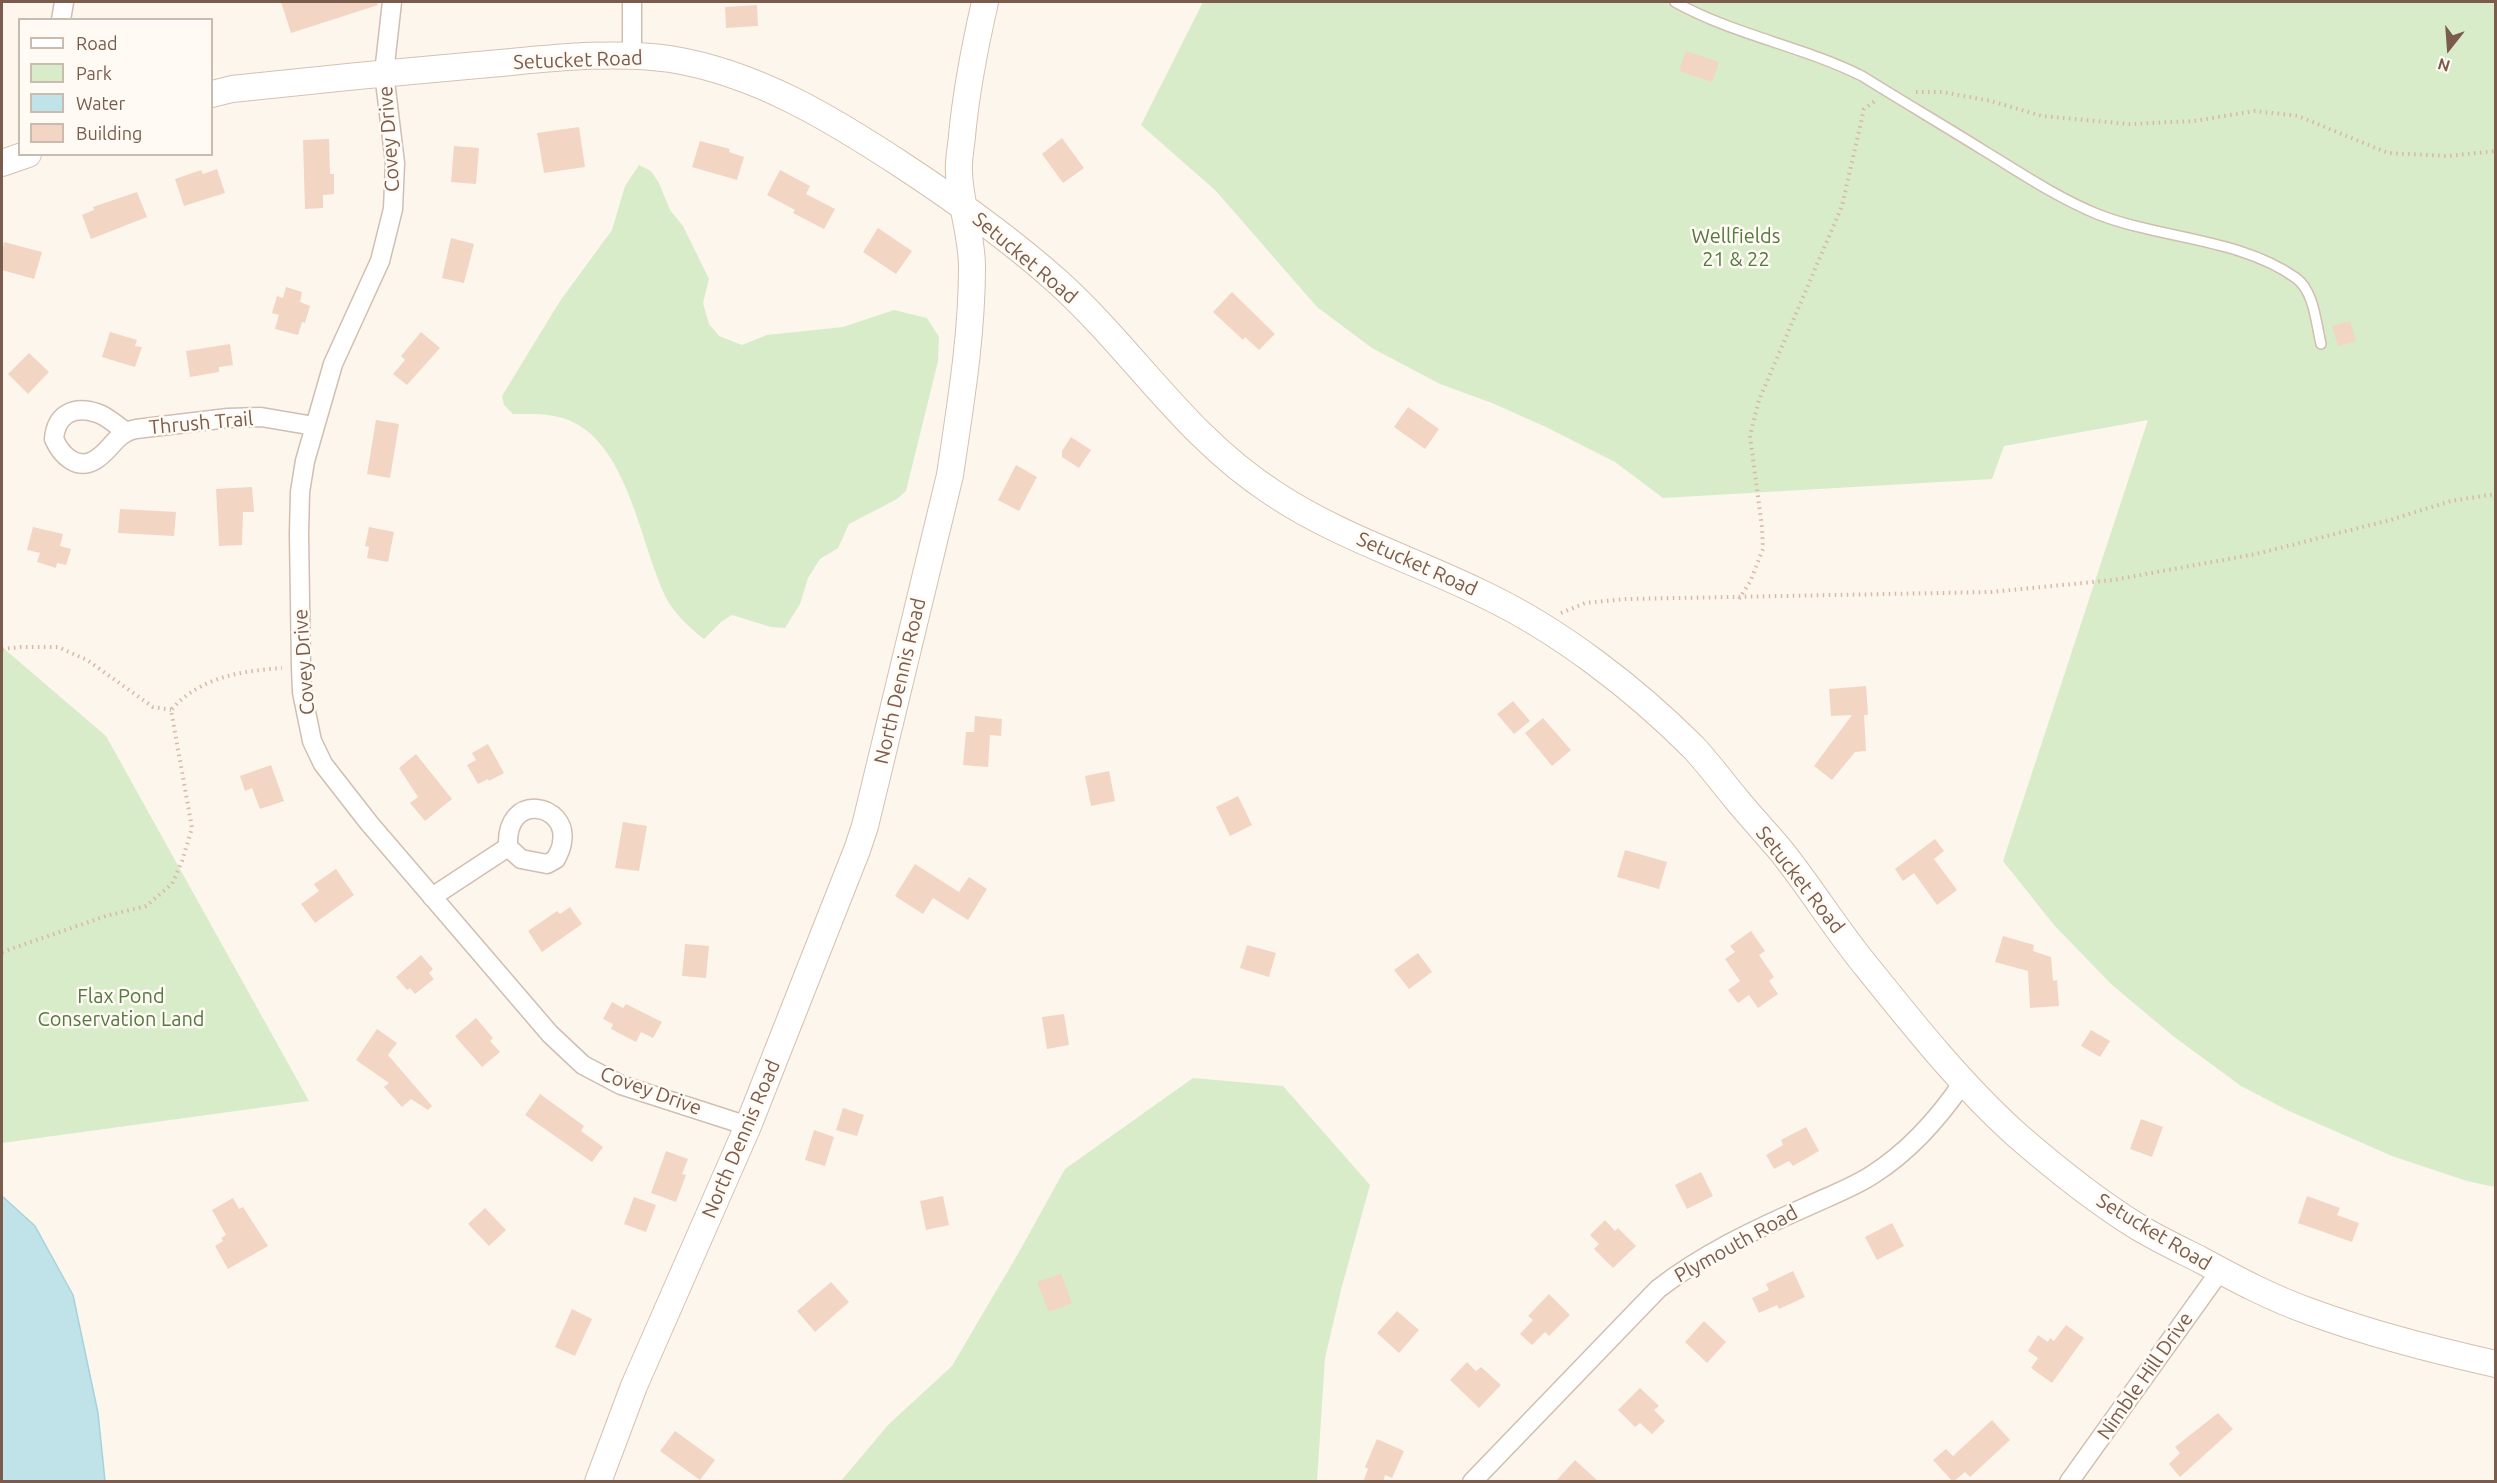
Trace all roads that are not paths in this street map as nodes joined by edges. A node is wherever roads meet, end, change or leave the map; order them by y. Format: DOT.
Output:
graph roads {
  1 [pos="64,2"];
  2 [pos="392,2"];
  3 [pos="632,2"];
  4 [pos="985,2"];
  5 [pos="1675,2"];
  6 [pos="61,18"];
  7 [pos="632,57"];
  8 [pos="384,73"];
  9 [pos="213,94"];
  10 [pos="22,156"];
  11 [pos="2,163"];
  12 [pos="962,205"];
  13 [pos="2321,344"];
  14 [pos="314,426"];
  15 [pos="125,431"];
  16 [pos="508,847"];
  17 [pos="432,897"];
  18 [pos="1964,1081"];
  19 [pos="748,1126"];
  20 [pos="2220,1271"];
  21 [pos="2496,1364"];
  22 [pos="598,1482"];
  23 [pos="1472,1482"];
  24 [pos="2069,1482"];
  1 -- 6 [label="street"];
  2 -- 8 [label="street, Covey Drive"];
  3 -- 7 [label="street"];
  4 -- 12 [label="main road, North Dennis Road"];
  5 -- 13 [label="lane"];
  7 -- 8 [label="main road, Setucket Road"];
  7 -- 12 [label="main road, Setucket Road"];
  8 -- 9 [label="main road, Setucket Road"];
  8 -- 14 [label="street, Covey Drive"];
  10 -- 11 [label="main road"];
  12 -- 18 [label="main road, Setucket Road"];
  12 -- 19 [label="main road, North Dennis Road"];
  14 -- 15 [label="street, Thrush Trail"];
  14 -- 17 [label="street, Covey Drive"];
  16 -- 17 [label="street"];
  17 -- 19 [label="street, Covey Drive"];
  18 -- 20 [label="main road, Setucket Road"];
  18 -- 23 [label="street, Plymouth Road"];
  19 -- 22 [label="main road, North Dennis Road"];
  20 -- 21 [label="main road, Setucket Road"];
  20 -- 24 [label="street, Nimble Hill Drive"];
}
